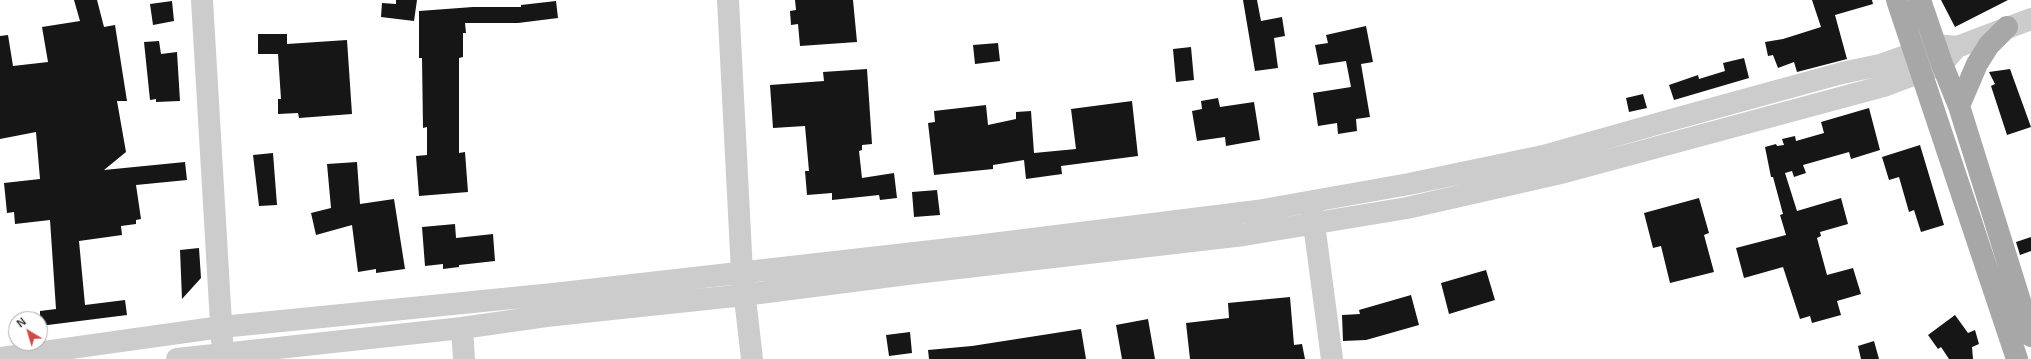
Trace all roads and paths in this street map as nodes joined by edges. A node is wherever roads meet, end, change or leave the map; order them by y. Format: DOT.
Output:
graph roads {
  1 [pos="202,0"];
  2 [pos="728,0"];
  3 [pos="1897,0"];
  4 [pos="1920,0"];
  5 [pos="2031,19"];
  6 [pos="2007,27"];
  7 [pos="1939,54"];
  8 [pos="1917,62"];
  9 [pos="1959,106"];
  10 [pos="1311,202"];
  11 [pos="1315,223"];
  12 [pos="742,272"];
  13 [pos="744,296"];
  14 [pos="221,327"];
  15 [pos="462,328"];
  16 [pos="2031,336"];
  17 [pos="222,354"];
  18 [pos="0,358"];
  19 [pos="177,359"];
  20 [pos="464,359"];
  21 [pos="752,359"];
  22 [pos="1332,359"];
  23 [pos="2017,359"];
  1 -- 14 [label="street"];
  2 -- 12 [label="street"];
  3 -- 8 [label="main road"];
  4 -- 7 [label="main road"];
  5 -- 6 [label="street"];
  6 -- 7 [label="street"];
  6 -- 9 [label="main road"];
  7 -- 8 [label="street"];
  7 -- 9 [label="main road"];
  8 -- 10 [label="street"];
  8 -- 11 [label="street"];
  8 -- 23 [label="main road"];
  9 -- 16 [label="main road"];
  10 -- 11 [label="street"];
  10 -- 12 [label="street"];
  11 -- 13 [label="street"];
  11 -- 22 [label="street"];
  12 -- 13 [label="street"];
  12 -- 14 [label="street"];
  13 -- 15 [label="street"];
  13 -- 21 [label="street"];
  14 -- 17 [label="street"];
  14 -- 18 [label="street"];
  15 -- 17 [label="street"];
  15 -- 20 [label="street"];
  17 -- 19 [label="street"];
}
